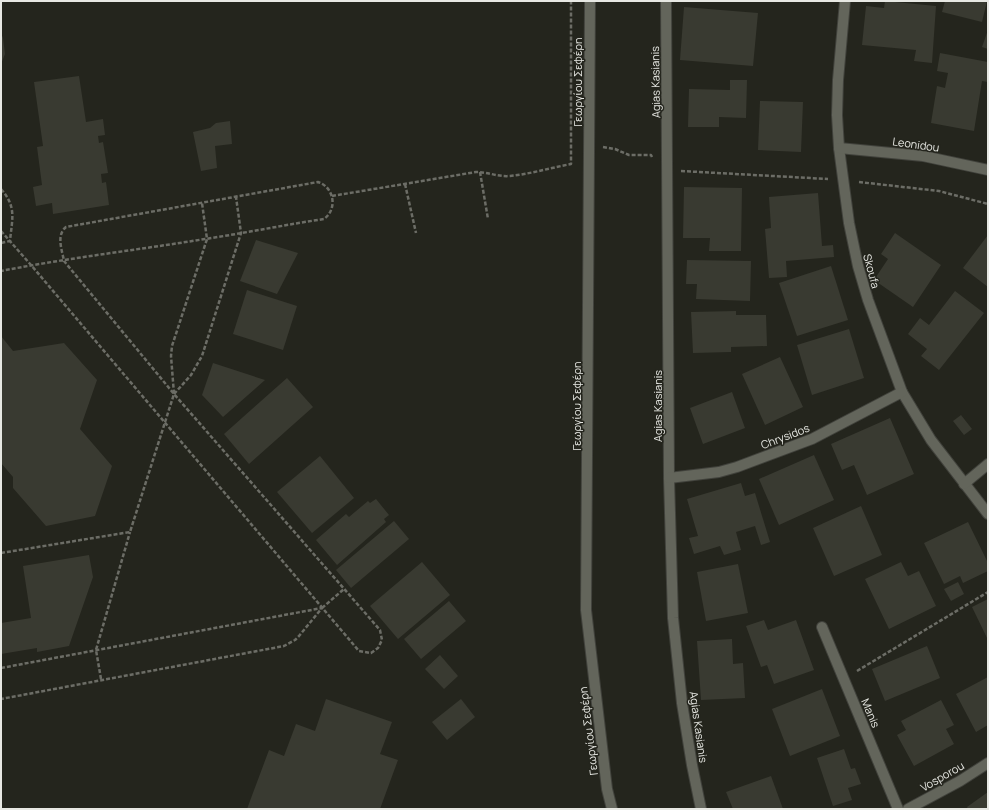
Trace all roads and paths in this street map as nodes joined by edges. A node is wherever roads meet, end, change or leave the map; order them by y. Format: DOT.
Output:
graph roads {
  1 [pos="571,1"];
  2 [pos="590,1"];
  3 [pos="666,1"];
  4 [pos="845,1"];
  5 [pos="589,145"];
  6 [pos="839,148"];
  7 [pos="653,162"];
  8 [pos="988,170"];
  9 [pos="480,172"];
  10 [pos="405,184"];
  11 [pos="1,188"];
  12 [pos="332,196"];
  13 [pos="236,197"];
  14 [pos="202,203"];
  15 [pos="488,219"];
  16 [pos="1,231"];
  17 [pos="241,233"];
  18 [pos="416,233"];
  19 [pos="207,239"];
  20 [pos="10,241"];
  21 [pos="1,243"];
  22 [pos="64,261"];
  23 [pos="31,265"];
  24 [pos="1,271"];
  25 [pos="902,392"];
  26 [pos="174,394"];
  27 [pos="165,423"];
  28 [pos="988,464"];
  29 [pos="669,478"];
  30 [pos="964,484"];
  31 [pos="988,514"];
  32 [pos="130,532"];
  33 [pos="1,553"];
  34 [pos="344,588"];
  35 [pos="988,592"];
  36 [pos="322,608"];
  37 [pos="822,626"];
  38 [pos="96,650"];
  39 [pos="1,668"];
  40 [pos="101,679"];
  41 [pos="844,679"];
  42 [pos="1,699"];
  43 [pos="988,763"];
  44 [pos="612,809"];
  45 [pos="701,809"];
  46 [pos="898,809"];
  47 [pos="908,809"];
  1 -- 9 [label="path"];
  2 -- 5 [label="street, Γεωργίου Σεφέρη"];
  3 -- 29 [label="street, Agias Kasianis"];
  4 -- 6 [label="street, Skoufa"];
  5 -- 7 [label="path"];
  5 -- 44 [label="street, Γεωργίου Σεφέρη"];
  6 -- 8 [label="street, Leonidou"];
  6 -- 25 [label="street, Skoufa"];
  9 -- 10 [label="path"];
  9 -- 15 [label="path"];
  10 -- 12 [label="path"];
  10 -- 18 [label="path"];
  11 -- 20 [label="path"];
  12 -- 13 [label="path"];
  12 -- 17 [label="path"];
  13 -- 14 [label="path"];
  13 -- 17 [label="path"];
  14 -- 19 [label="path"];
  14 -- 22 [label="path"];
  16 -- 20 [label="path"];
  17 -- 19 [label="path"];
  17 -- 26 [label="path"];
  19 -- 22 [label="path"];
  19 -- 26 [label="path"];
  20 -- 21 [label="path"];
  20 -- 23 [label="path"];
  22 -- 23 [label="path"];
  22 -- 26 [label="path"];
  23 -- 24 [label="path"];
  23 -- 27 [label="path"];
  25 -- 29 [label="street, Chrysidos"];
  25 -- 30 [label="street, Skoufa"];
  26 -- 27 [label="path"];
  26 -- 34 [label="path"];
  27 -- 32 [label="path"];
  27 -- 36 [label="path"];
  28 -- 30 [label="street"];
  29 -- 45 [label="street, Agias Kasianis"];
  30 -- 31 [label="street, Skoufa"];
  32 -- 33 [label="path"];
  32 -- 38 [label="path"];
  34 -- 36 [label="path"];
  34 -- 36 [label="path"];
  35 -- 41 [label="path"];
  36 -- 38 [label="path"];
  36 -- 40 [label="path"];
  37 -- 41 [label="street, Manis"];
  38 -- 39 [label="path"];
  38 -- 40 [label="path"];
  40 -- 42 [label="path"];
  41 -- 46 [label="street, Manis"];
  43 -- 47 [label="street, Vosporou"];
}
